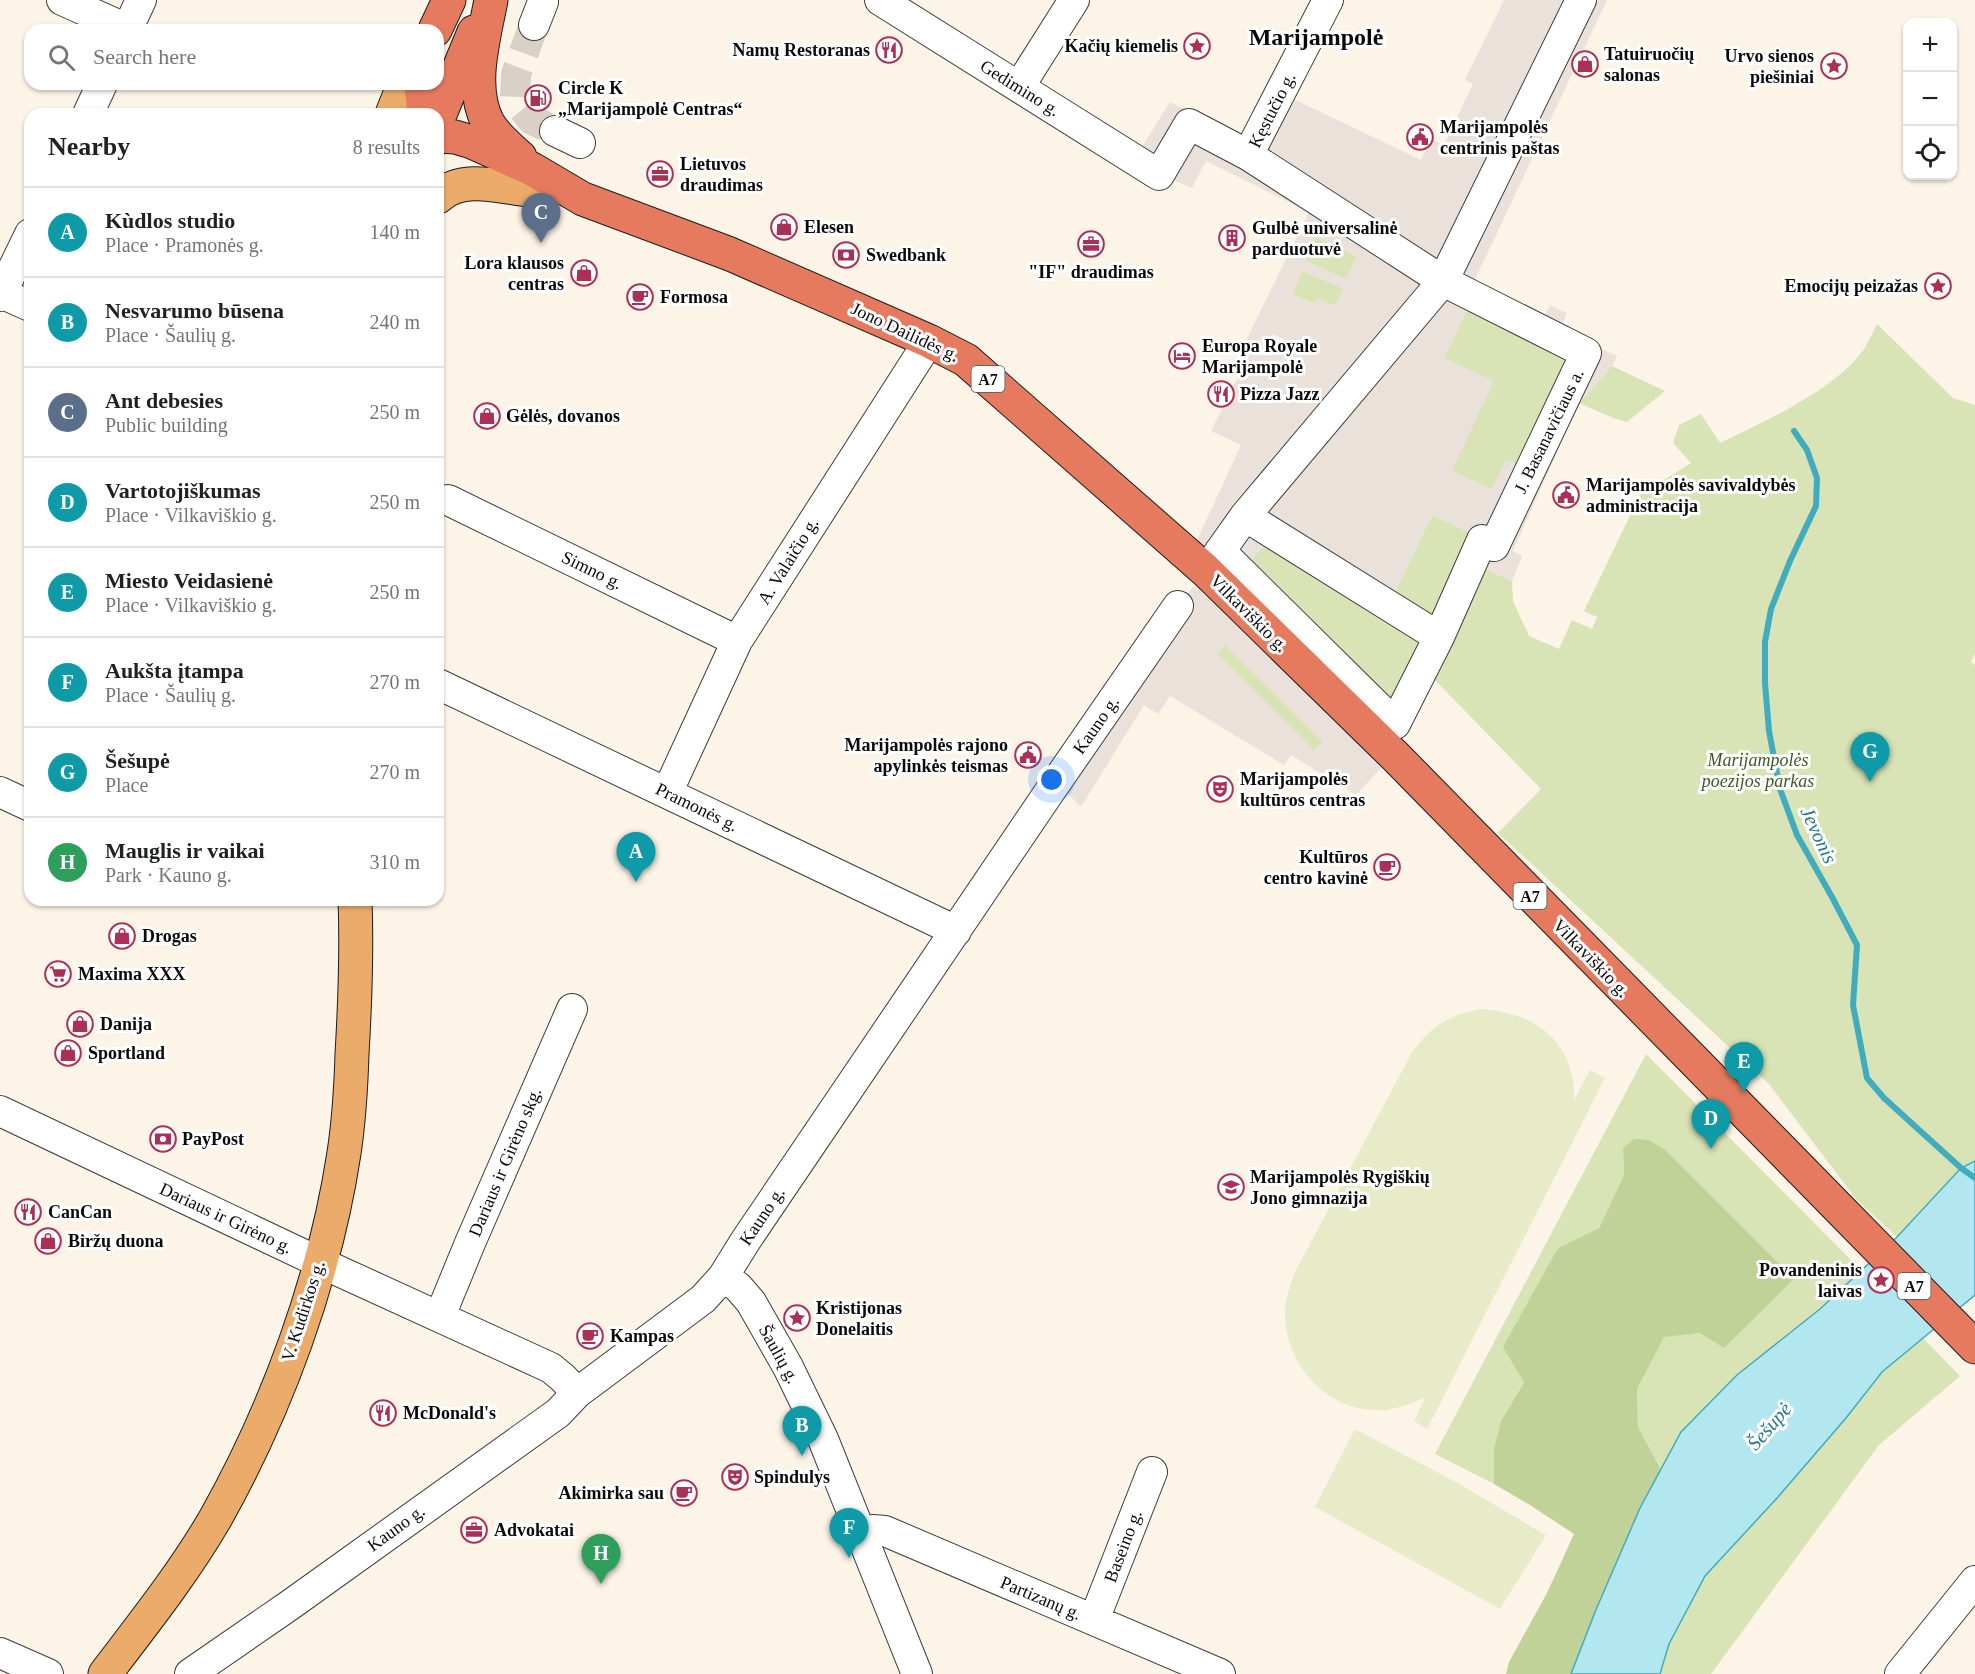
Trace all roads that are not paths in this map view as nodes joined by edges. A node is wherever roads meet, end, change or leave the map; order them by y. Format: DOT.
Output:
graph roads {
  1 [pos="62,0"];
  2 [pos="141,0"];
  3 [pos="449,0"];
  4 [pos="489,0"];
  5 [pos="880,0"];
  6 [pos="1074,0"];
  7 [pos="1328,0"];
  8 [pos="1581,0"];
  9 [pos="114,24"];
  10 [pos="130,24"];
  11 [pos="438,24"];
  12 [pos="1020,87"];
  13 [pos="99,90"];
  14 [pos="402,90"];
  15 [pos="422,90"];
  16 [pos="91,108"];
  17 [pos="394,108"];
  18 [pos="423,108"];
  19 [pos="443,108"];
  20 [pos="444,136"];
  21 [pos="444,150"];
  22 [pos="1248,155"];
  23 [pos="1159,176"];
  24 [pos="529,180"];
  25 [pos="444,191"];
  26 [pos="24,246"];
  27 [pos="1443,281"];
  28 [pos="1,294"];
  29 [pos="24,304"];
  30 [pos="929,341"];
  31 [pos="448,500"];
  32 [pos="1245,516"];
  33 [pos="1214,559"];
  34 [pos="1178,606"];
  35 [pos="1439,637"];
  36 [pos="737,641"];
  37 [pos="444,687"];
  38 [pos="0,792"];
  39 [pos="667,793"];
  40 [pos="24,803"];
  41 [pos="355,906"];
  42 [pos="956,931"];
  43 [pos="572,1010"];
  44 [pos="0,1111"];
  45 [pos="319,1262"];
  46 [pos="723,1277"];
  47 [pos="440,1316"];
  48 [pos="1975,1347"];
  49 [pos="577,1393"];
  50 [pos="1152,1472"];
  51 [pos="861,1534"];
  52 [pos="1975,1581"];
  53 [pos="1094,1620"];
  54 [pos="0,1653"];
  55 [pos="48,1674"];
  56 [pos="105,1674"];
  57 [pos="190,1674"];
  58 [pos="917,1674"];
  59 [pos="1220,1674"];
  60 [pos="1900,1674"];
  1 -- 9 [label="street"];
  2 -- 10 [label="street"];
  3 -- 11 [label="highway"];
  4 -- 19 [label="highway"];
  4 -- 24 [label="highway"];
  5 -- 12 [label="street, Gedimino g."];
  6 -- 12 [label="street"];
  7 -- 22 [label="street, Kęstučio g."];
  8 -- 27 [label="street"];
  12 -- 23 [label="street, Gedimino g."];
  13 -- 16 [label="street"];
  14 -- 17 [label="main road"];
  15 -- 18 [label="highway"];
  20 -- 24 [label="highway"];
  21 -- 24 [label="highway"];
  22 -- 23 [label="street, J. Basanavičiaus a."];
  22 -- 27 [label="street, J. Basanavičiaus a."];
  24 -- 25 [label="main road"];
  24 -- 30 [label="highway, Jono Dailidės g. / A7"];
  26 -- 28 [label="street"];
  27 -- 32 [label="street"];
  27 -- 35 [label="street, J. Basanavičiaus a."];
  28 -- 29 [label="street"];
  30 -- 33 [label="highway, Jono Dailidės g. / A7"];
  30 -- 36 [label="street, A. Valaičio g."];
  31 -- 36 [label="street, Simno g."];
  32 -- 33 [label="street"];
  32 -- 35 [label="street"];
  33 -- 35 [label="street"];
  33 -- 48 [label="highway, Vilkaviškio g. / A7"];
  34 -- 42 [label="street, Kauno g."];
  36 -- 39 [label="street, A. Valaičio g."];
  37 -- 39 [label="street, Pramonės g."];
  38 -- 40 [label="street"];
  39 -- 42 [label="street, Pramonės g."];
  41 -- 45 [label="main road, V. Kudirkos g."];
  42 -- 46 [label="street, Kauno g."];
  43 -- 47 [label="street, Dariaus ir Girėno skg."];
  44 -- 45 [label="street, Dariaus ir Girėno g."];
  45 -- 47 [label="street, Dariaus ir Girėno g."];
  45 -- 56 [label="main road, V. Kudirkos g."];
  46 -- 49 [label="street, Kauno g."];
  46 -- 51 [label="street, Šaulių g."];
  47 -- 49 [label="street, Dariaus ir Girėno g."];
  49 -- 57 [label="street, Kauno g."];
  50 -- 53 [label="street, Baseino g."];
  51 -- 53 [label="street, Partizanų g."];
  51 -- 58 [label="street, Šaulių g."];
  52 -- 60 [label="street"];
  53 -- 59 [label="street, Partizanų g."];
  54 -- 55 [label="street"];
}
